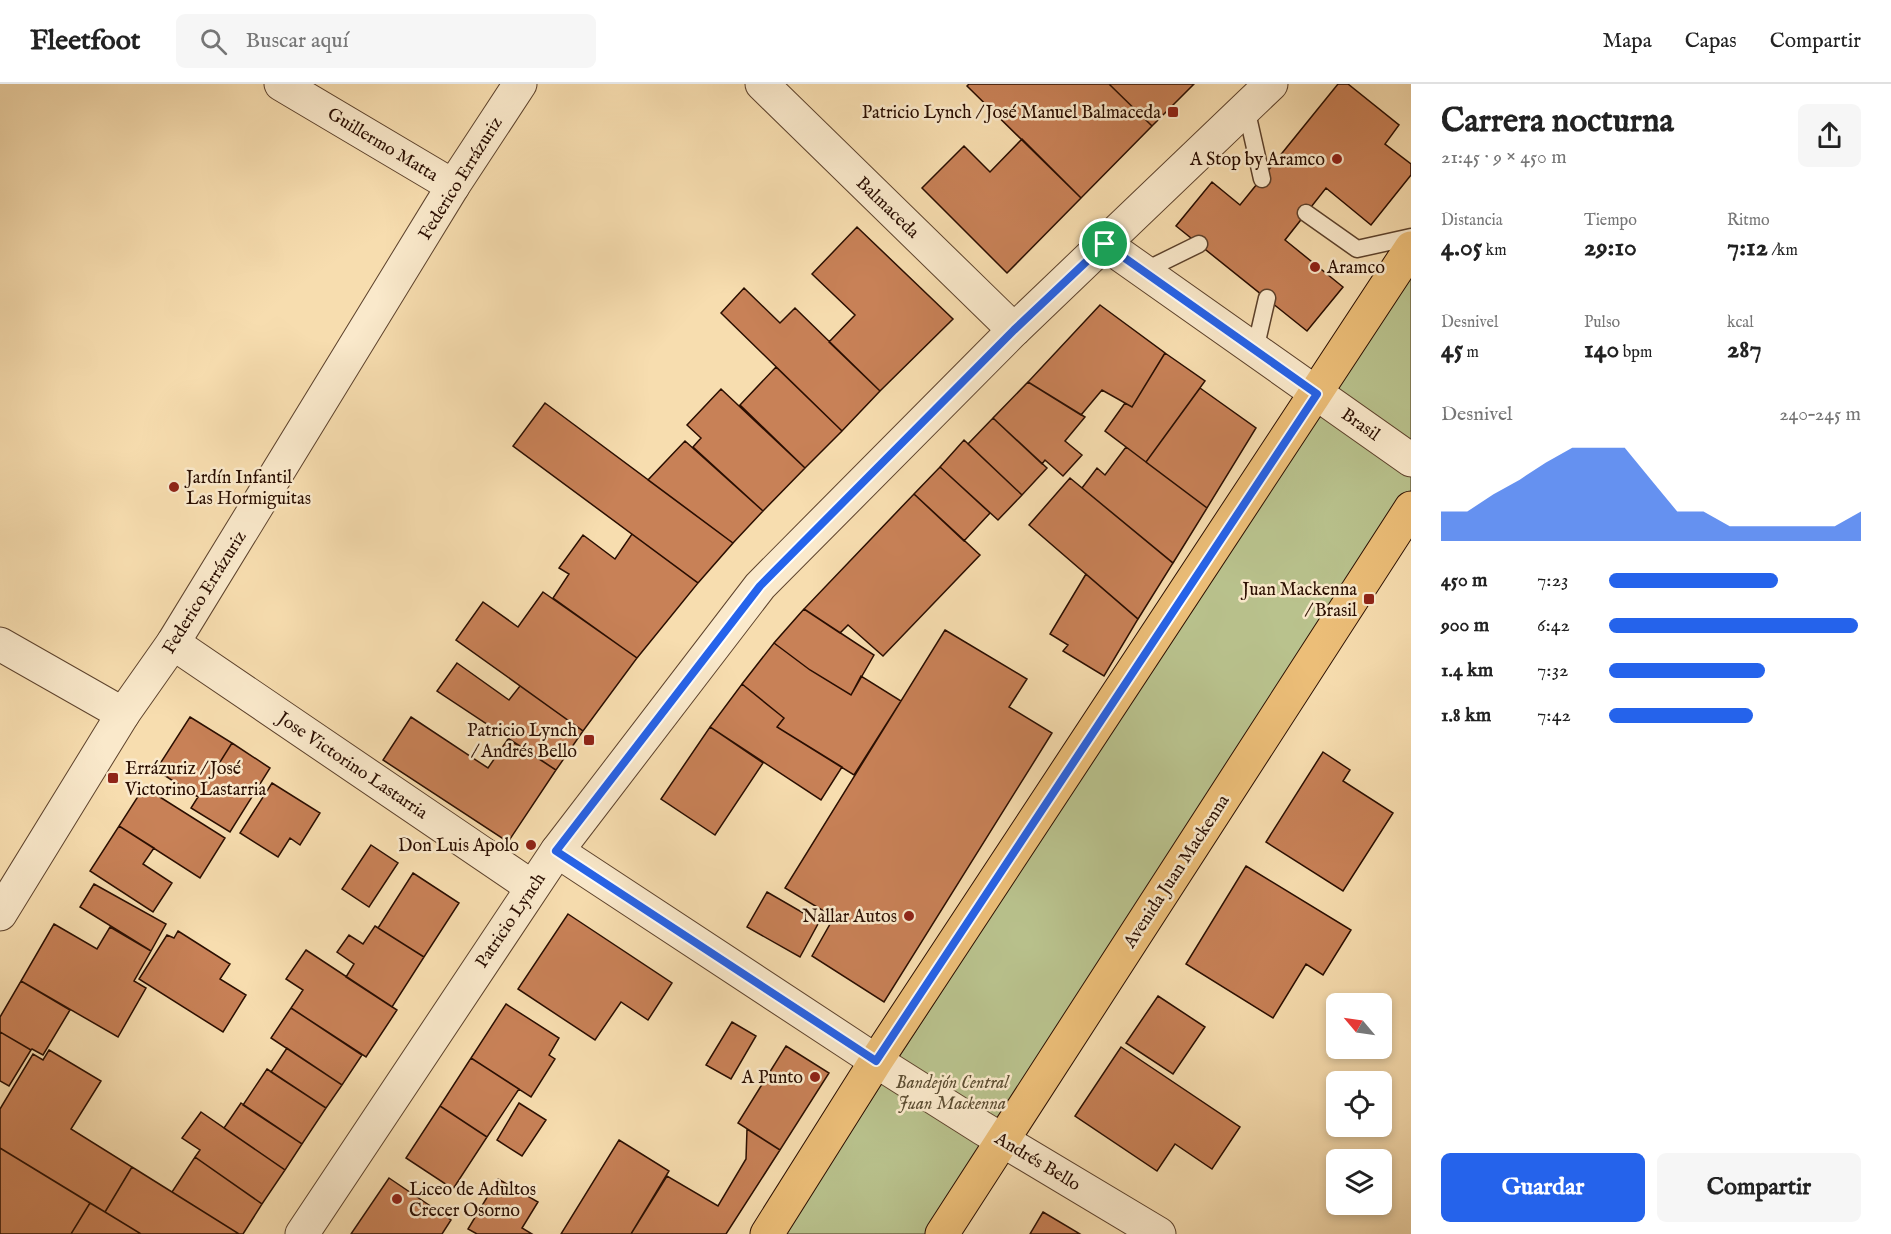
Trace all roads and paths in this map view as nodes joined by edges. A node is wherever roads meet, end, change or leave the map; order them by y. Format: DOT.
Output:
graph roads {
  1 [pos="281,84"];
  2 [pos="520,84"];
  3 [pos="762,84"];
  4 [pos="1271,84"];
  5 [pos="1246,108"];
  6 [pos="1262,179"];
  7 [pos="453,186"];
  8 [pos="1306,213"];
  9 [pos="1411,237"];
  10 [pos="1105,244"];
  11 [pos="1199,244"];
  12 [pos="1411,248"];
  13 [pos="1144,271"];
  14 [pos="1267,298"];
  15 [pos="1014,330"];
  16 [pos="1255,350"];
  17 [pos="1317,394"];
  18 [pos="1411,460"];
  19 [pos="1411,508"];
  20 [pos="173,643"];
  21 [pos="0,644"];
  22 [pos="123,714"];
  23 [pos="556,851"];
  24 [pos="532,887"];
  25 [pos="0,914"];
  26 [pos="876,1061"];
  27 [pos="1003,1140"];
  28 [pos="302,1234"];
  29 [pos="767,1234"];
  30 [pos="942,1234"];
  31 [pos="1159,1234"];
  1 -- 7 [label="street, Guillermo Matta"];
  2 -- 7 [label="street, Federico Errázuriz"];
  3 -- 15 [label="street, Balmaceda"];
  4 -- 5 [label="street, Patricio Lynch"];
  5 -- 6 [label="lane"];
  5 -- 10 [label="street, Patricio Lynch"];
  7 -- 20 [label="street, Federico Errázuriz"];
  8 -- 9 [label="lane"];
  10 -- 13 [label="street, Brasil"];
  10 -- 15 [label="street, Patricio Lynch"];
  11 -- 13 [label="lane"];
  12 -- 17 [label="main road"];
  13 -- 16 [label="street, Brasil"];
  14 -- 16 [label="lane"];
  15 -- 23 [label="street, Patricio Lynch"];
  16 -- 17 [label="street, Brasil"];
  17 -- 18 [label="street, Brasil"];
  17 -- 26 [label="main road"];
  19 -- 27 [label="main road, Avenida Juan Mackenna"];
  20 -- 22 [label="street, Federico Errázuriz"];
  20 -- 24 [label="street, Jose Victorino Lastarria"];
  21 -- 22 [label="street"];
  22 -- 25 [label="street, Federico Errázuriz"];
  23 -- 24 [label="street, Patricio Lynch"];
  23 -- 26 [label="street, Andrés Bello"];
  24 -- 28 [label="street, Patricio Lynch"];
  26 -- 27 [label="street, Andrés Bello"];
  26 -- 29 [label="main road"];
  27 -- 30 [label="main road, Avenida Juan Mackenna"];
  27 -- 31 [label="street, Andrés Bello"];
}
